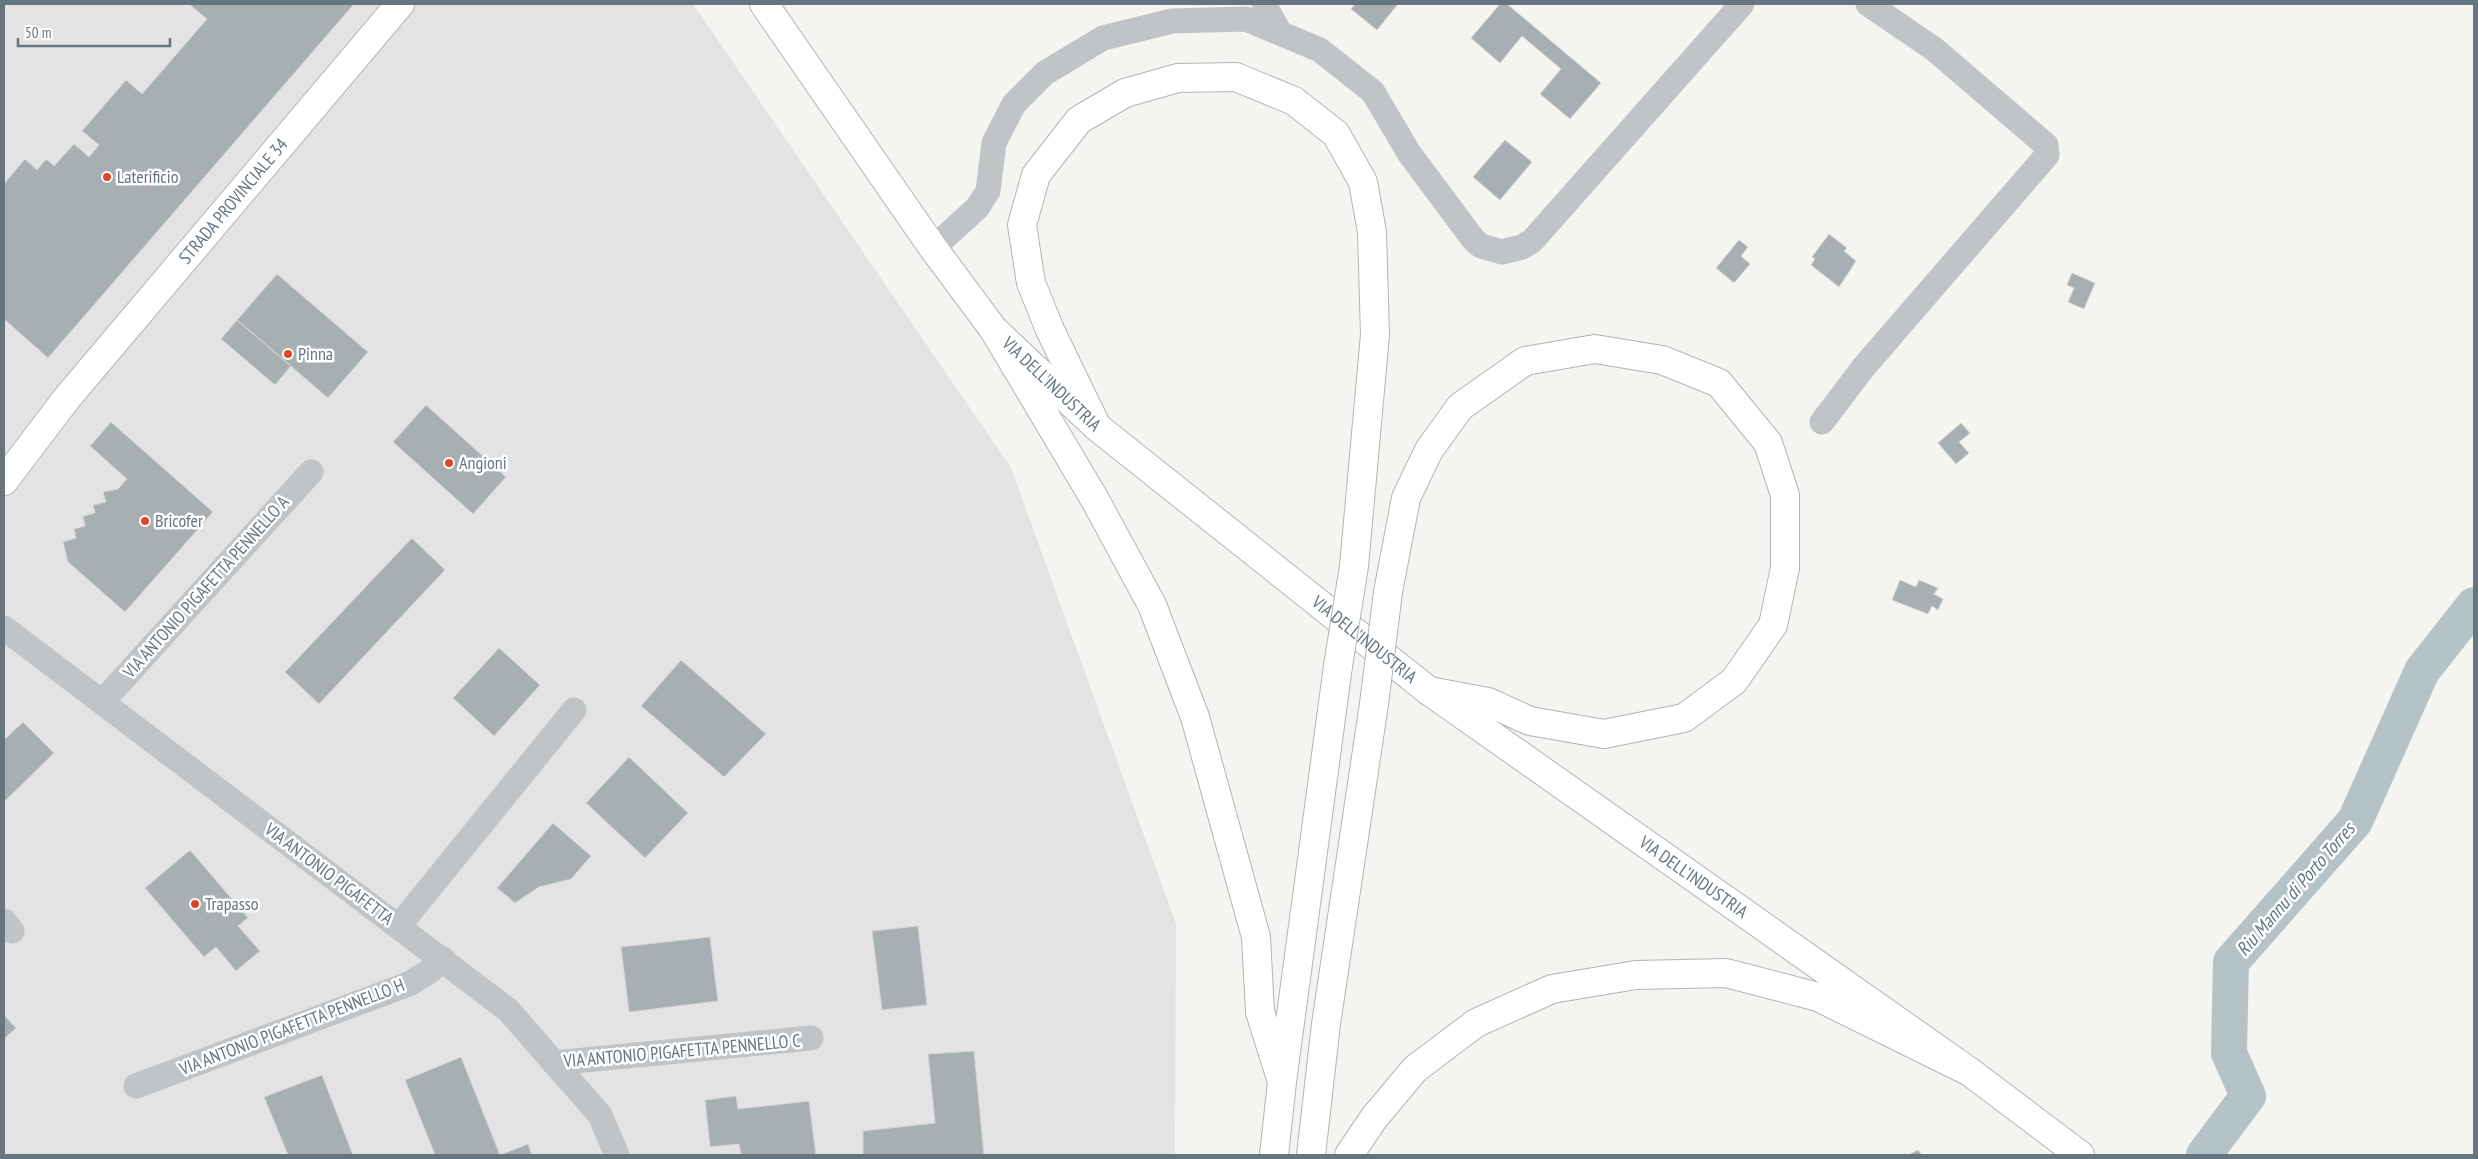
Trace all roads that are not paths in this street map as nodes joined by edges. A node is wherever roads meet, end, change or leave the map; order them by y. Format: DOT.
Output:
graph roads {
  1 [pos="400,4"];
  2 [pos="764,4"];
  3 [pos="1264,4"];
  4 [pos="1742,4"];
  5 [pos="1868,4"];
  6 [pos="1280,33"];
  7 [pos="934,248"];
  8 [pos="994,330"];
  9 [pos="67,398"];
  10 [pos="1822,422"];
  11 [pos="1097,428"];
  12 [pos="4,457"];
  13 [pos="311,472"];
  14 [pos="4,481"];
  15 [pos="4,628"];
  16 [pos="1429,691"];
  17 [pos="102,702"];
  18 [pos="574,710"];
  19 [pos="398,927"];
  20 [pos="443,959"];
  21 [pos="811,1038"];
  22 [pos="554,1063"];
  23 [pos="1970,1072"];
  24 [pos="1282,1082"];
  25 [pos="136,1086"];
  26 [pos="617,1155"];
  27 [pos="1274,1155"];
  28 [pos="1311,1155"];
  29 [pos="1349,1155"];
  30 [pos="2080,1155"];
  1 -- 9 [label="main road, STRADA PROVINCIALE 34"];
  2 -- 7 [label="main road, VIA DELL'INDUSTRIA"];
  3 -- 6 [label="street"];
  4 -- 6 [label="street"];
  5 -- 10 [label="street"];
  6 -- 7 [label="street"];
  7 -- 8 [label="main road, VIA DELL'INDUSTRIA"];
  8 -- 11 [label="main road, VIA DELL'INDUSTRIA"];
  8 -- 24 [label="main road"];
  9 -- 12 [label="main road, STRADA PROVINCIALE 34"];
  9 -- 14 [label="main road, STRADA PROVINCIALE 34"];
  11 -- 16 [label="main road, VIA DELL'INDUSTRIA"];
  11 -- 24 [label="main road, bridge"];
  13 -- 17 [label="street, VIA ANTONIO PIGAFETTA PENNELLO A"];
  15 -- 17 [label="street, VIA ANTONIO PIGAFETTA"];
  16 -- 23 [label="main road, VIA DELL'INDUSTRIA"];
  16 -- 28 [label="main road, bridge"];
  17 -- 19 [label="street, VIA ANTONIO PIGAFETTA"];
  18 -- 19 [label="street"];
  19 -- 20 [label="street, VIA ANTONIO PIGAFETTA"];
  20 -- 22 [label="street, VIA ANTONIO PIGAFETTA"];
  20 -- 25 [label="street, VIA ANTONIO PIGAFETTA PENNELLO H"];
  21 -- 22 [label="street, VIA ANTONIO PIGAFETTA PENNELLO C"];
  22 -- 26 [label="street, VIA ANTONIO PIGAFETTA"];
  23 -- 29 [label="main road"];
  23 -- 30 [label="main road, VIA DELL'INDUSTRIA"];
  24 -- 27 [label="main road"];
}
